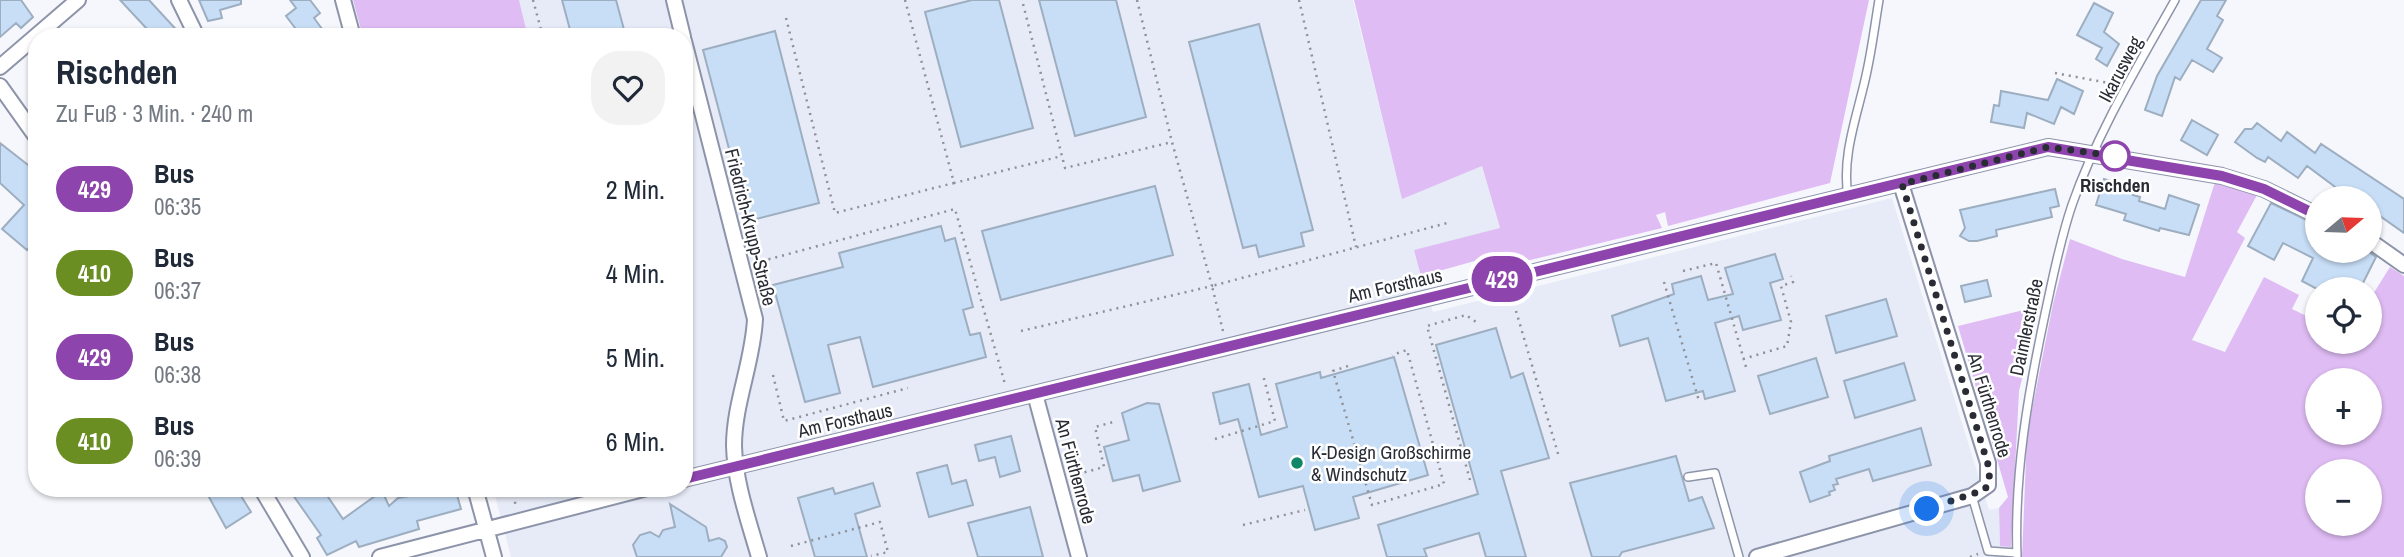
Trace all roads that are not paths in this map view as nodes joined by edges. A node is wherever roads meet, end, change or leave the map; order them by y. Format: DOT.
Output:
graph roads {
  1 [pos="78,0"];
  2 [pos="179,0"];
  3 [pos="344,0"];
  4 [pos="674,0"];
  5 [pos="1879,0"];
  6 [pos="2175,0"];
  7 [pos="45,28"];
  8 [pos="193,28"];
  9 [pos="351,28"];
  10 [pos="681,28"];
  11 [pos="28,42"];
  12 [pos="0,66"];
  13 [pos="693,74"];
  14 [pos="0,86"];
  15 [pos="28,125"];
  16 [pos="2094,153"];
  17 [pos="1902,184"];
  18 [pos="1848,197"];
  19 [pos="2305,209"];
  20 [pos="2382,249"];
  21 [pos="2404,265"];
  22 [pos="1035,394"];
  23 [pos="736,466"];
  24 [pos="693,477"];
  25 [pos="1688,477"];
  26 [pos="1972,496"];
  27 [pos="266,497"];
  28 [pos="477,497"];
  29 [pos="612,497"];
  30 [pos="486,529"];
  31 [pos="2017,555"];
  32 [pos="302,557"];
  33 [pos="380,557"];
  34 [pos="494,557"];
  35 [pos="759,557"];
  36 [pos="1079,557"];
  37 [pos="1739,557"];
  38 [pos="1756,557"];
  1 -- 7 [label="street"];
  2 -- 8 [label="street"];
  3 -- 9 [label="street"];
  4 -- 10 [label="street, Friedrich-Krupp-Straße"];
  5 -- 18 [label="lane"];
  6 -- 16 [label="lane, Ikarusweg"];
  11 -- 12 [label="street"];
  13 -- 23 [label="street, Friedrich-Krupp-Straße"];
  14 -- 15 [label="street"];
  16 -- 17 [label="street, Am Forsthaus"];
  16 -- 19 [label="street, Am Forsthaus"];
  16 -- 31 [label="lane, Daimlerstraße"];
  17 -- 18 [label="street, Am Forsthaus"];
  17 -- 26 [label="street, An Fürthenrode"];
  18 -- 22 [label="street, Am Forsthaus"];
  20 -- 21 [label="street"];
  22 -- 23 [label="street, Am Forsthaus"];
  22 -- 36 [label="street, An Fürthenrode"];
  23 -- 24 [label="street, Am Forsthaus"];
  23 -- 35 [label="street"];
  25 -- 37 [label="lane"];
  26 -- 31 [label="lane"];
  26 -- 38 [label="street"];
  27 -- 32 [label="street"];
  28 -- 30 [label="street"];
  29 -- 30 [label="street"];
  30 -- 33 [label="street"];
  30 -- 34 [label="street"];
}
